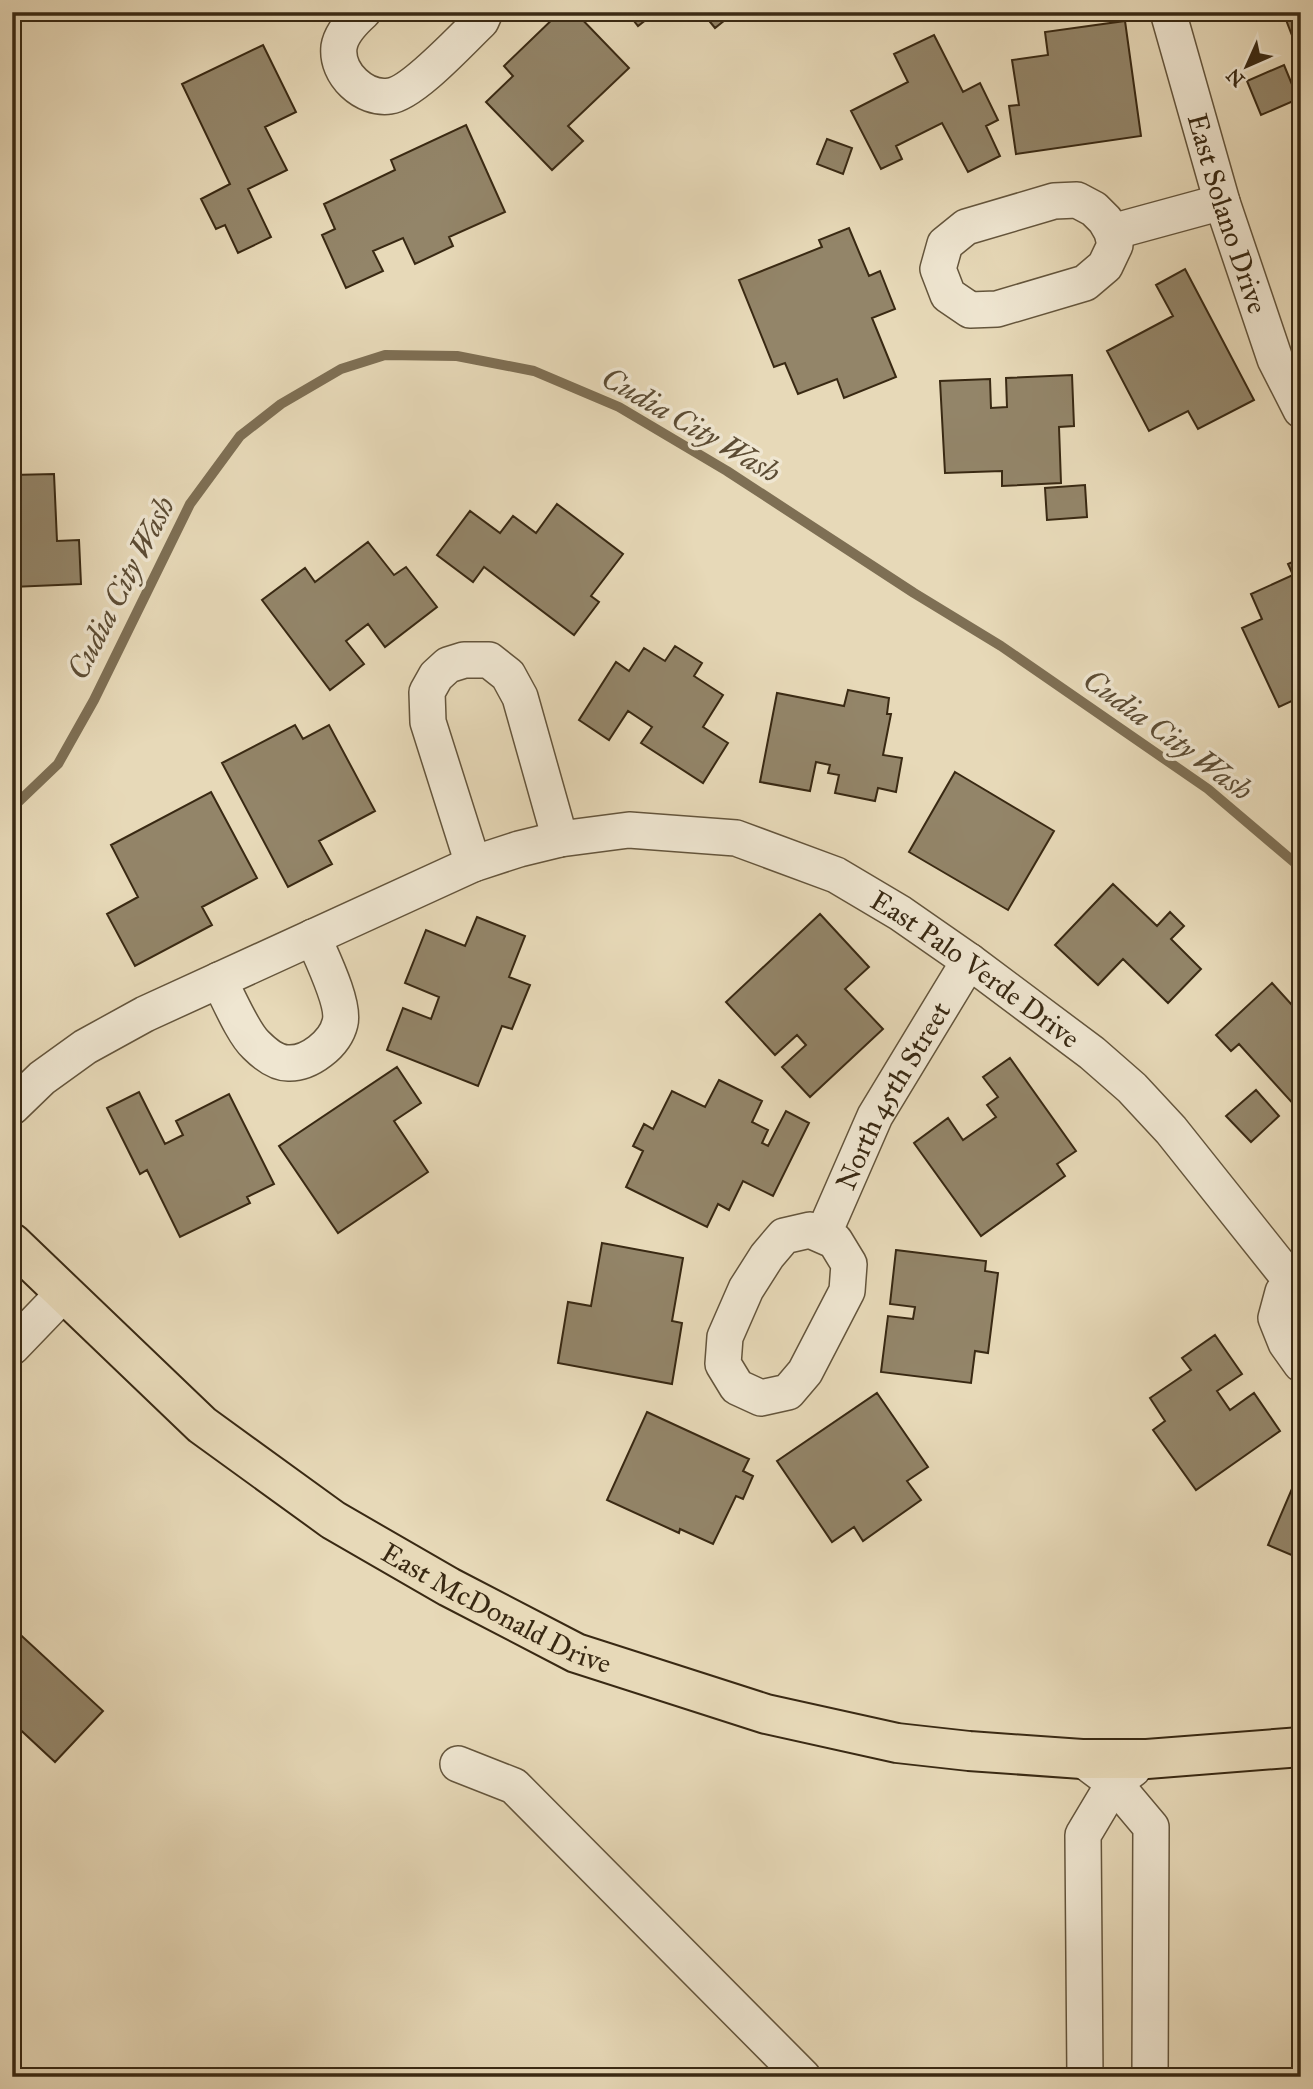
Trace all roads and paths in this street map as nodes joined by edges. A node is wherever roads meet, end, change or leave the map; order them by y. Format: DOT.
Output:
graph roads {
  1 [pos="363,12"];
  2 [pos="485,12"];
  3 [pos="1168,12"];
  4 [pos="1222,202"];
  5 [pos="1112,233"];
  6 [pos="1301,410"];
  7 [pos="560,839"];
  8 [pos="473,864"];
  9 [pos="313,937"];
  10 [pos="969,961"];
  11 [pos="219,980"];
  12 [pos="12,1107"];
  13 [pos="823,1236"];
  14 [pos="12,1242"];
  15 [pos="1297,1281"];
  16 [pos="64,1293"];
  17 [pos="12,1347"];
  18 [pos="1301,1364"];
  19 [pos="1301,1747"];
  20 [pos="1082,1759"];
  21 [pos="1147,1759"];
  22 [pos="458,1764"];
  23 [pos="1114,1783"];
  24 [pos="803,2077"];
  25 [pos="1084,2077"];
  26 [pos="1150,2077"];
  1 -- 2 [label="street"];
  3 -- 4 [label="street, East Solano Drive"];
  4 -- 5 [label="street"];
  4 -- 6 [label="street, East Solano Drive"];
  5 -- 5 [label="street"];
  7 -- 8 [label="street, East Palo Verde Drive"];
  7 -- 8 [label="street"];
  7 -- 10 [label="street, East Palo Verde Drive"];
  8 -- 9 [label="street, East Palo Verde Drive"];
  9 -- 11 [label="street, East Palo Verde Drive"];
  9 -- 11 [label="street"];
  10 -- 13 [label="street, North 45th Street"];
  10 -- 15 [label="street, East Palo Verde Drive"];
  11 -- 12 [label="street, East Palo Verde Drive"];
  13 -- 13 [label="street"];
  14 -- 16 [label="main road, East McDonald Drive"];
  15 -- 18 [label="street, East Palo Verde Drive"];
  16 -- 17 [label="street"];
  16 -- 20 [label="main road, East McDonald Drive"];
  19 -- 21 [label="main road, East McDonald Drive"];
  20 -- 21 [label="main road, East McDonald Drive"];
  20 -- 23 [label="street"];
  21 -- 23 [label="street"];
  22 -- 24 [label="street"];
  23 -- 25 [label="street"];
  23 -- 26 [label="street"];
}
